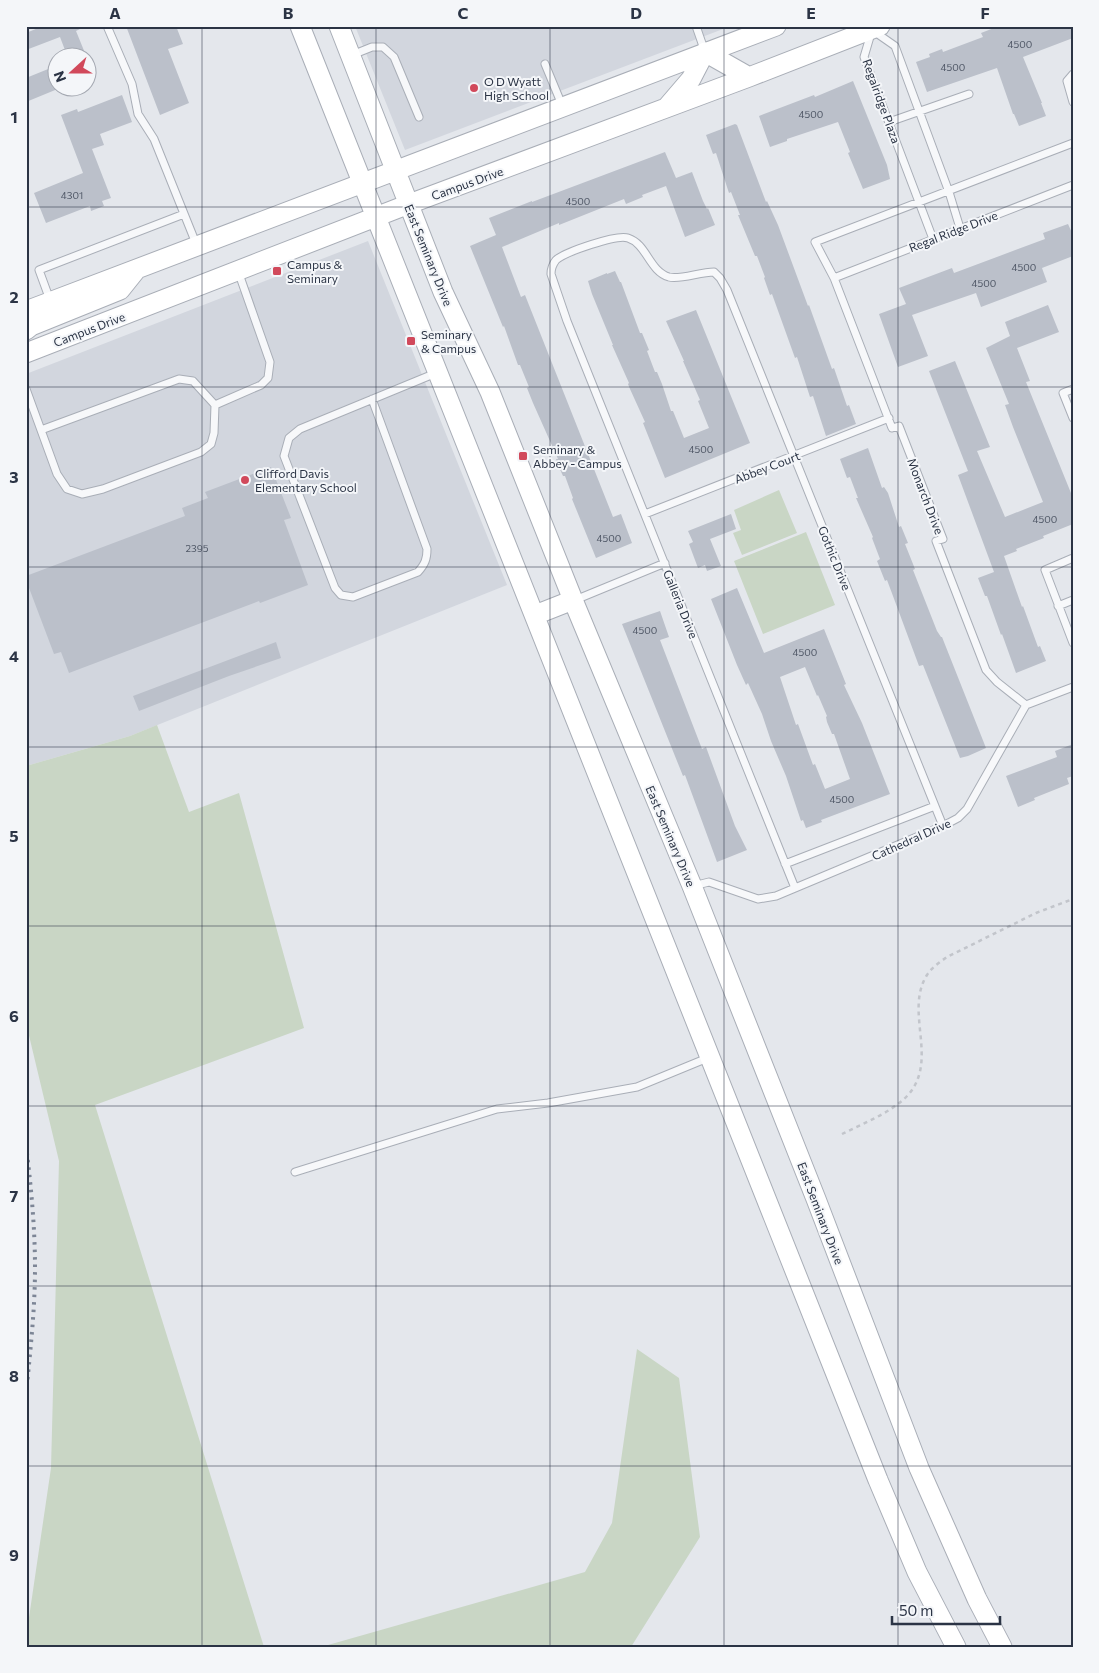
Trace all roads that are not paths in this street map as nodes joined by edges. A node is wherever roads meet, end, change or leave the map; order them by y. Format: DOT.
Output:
graph roads {
  1 [pos="108,26"];
  2 [pos="300,26"];
  3 [pos="339,26"];
  4 [pos="696,26"];
  5 [pos="776,26"];
  6 [pos="872,27"];
  7 [pos="705,52"];
  8 [pos="350,55"];
  9 [pos="545,64"];
  10 [pos="1073,74"];
  11 [pos="750,77"];
  12 [pos="969,94"];
  13 [pos="1073,102"];
  14 [pos="563,106"];
  15 [pos="665,109"];
  16 [pos="919,111"];
  17 [pos="419,117"];
  18 [pos="889,122"];
  19 [pos="1073,143"];
  20 [pos="396,170"];
  21 [pos="363,183"];
  22 [pos="1073,185"];
  23 [pos="949,192"];
  24 [pos="919,203"];
  25 [pos="409,204"];
  26 [pos="184,214"];
  27 [pos="376,217"];
  28 [pos="960,228"];
  29 [pos="933,239"];
  30 [pos="197,246"];
  31 [pos="137,269"];
  32 [pos="238,271"];
  33 [pos="834,278"];
  34 [pos="51,302"];
  35 [pos="26,311"];
  36 [pos="567,321"];
  37 [pos="26,330"];
  38 [pos="26,354"];
  39 [pos="438,372"];
  40 [pos="26,389"];
  41 [pos="1073,389"];
  42 [pos="372,399"];
  43 [pos="215,405"];
  44 [pos="888,418"];
  45 [pos="1073,418"];
  46 [pos="41,430"];
  47 [pos="794,456"];
  48 [pos="645,514"];
  49 [pos="1073,558"];
  50 [pos="665,563"];
  51 [pos="573,600"];
  52 [pos="1073,600"];
  53 [pos="1058,606"];
  54 [pos="536,615"];
  55 [pos="1073,644"];
  56 [pos="1073,687"];
  57 [pos="1026,705"];
  58 [pos="935,806"];
  59 [pos="943,826"];
  60 [pos="785,864"];
  61 [pos="692,886"];
  62 [pos="795,888"];
  63 [pos="710,1056"];
  64 [pos="295,1172"];
  65 [pos="956,1647"];
  66 [pos="1002,1647"];
  1 -- 26 [label="lane"];
  2 -- 21 [label="main road"];
  3 -- 8 [label="main road, East Seminary Drive"];
  4 -- 7 [label="lane"];
  5 -- 7 [label="main road"];
  6 -- 11 [label="main road, Campus Drive"];
  6 -- 16 [label="lane"];
  6 -- 18 [label="lane, Regalridge Plaza"];
  7 -- 11 [label="main road"];
  7 -- 14 [label="main road"];
  7 -- 15 [label="main road"];
  8 -- 17 [label="lane"];
  8 -- 20 [label="main road, East Seminary Drive"];
  9 -- 14 [label="lane"];
  10 -- 13 [label="lane"];
  11 -- 15 [label="main road, Campus Drive"];
  12 -- 16 [label="lane"];
  14 -- 20 [label="main road"];
  15 -- 25 [label="main road, Campus Drive"];
  16 -- 18 [label="lane"];
  16 -- 23 [label="lane"];
  18 -- 24 [label="lane, Regalridge Plaza"];
  19 -- 23 [label="lane"];
  20 -- 21 [label="main road"];
  20 -- 25 [label="main road, East Seminary Drive"];
  21 -- 27 [label="main road"];
  21 -- 30 [label="main road"];
  22 -- 28 [label="lane, Regal Ridge Drive"];
  23 -- 24 [label="lane"];
  23 -- 28 [label="lane"];
  24 -- 29 [label="lane, Regalridge Plaza"];
  24 -- 33 [label="lane, Monarch Drive"];
  25 -- 27 [label="main road, Campus Drive"];
  25 -- 51 [label="main road, East Seminary Drive"];
  26 -- 30 [label="lane"];
  26 -- 34 [label="lane"];
  27 -- 32 [label="main road, Campus Drive"];
  27 -- 39 [label="main road"];
  28 -- 29 [label="lane, Regal Ridge Drive"];
  29 -- 33 [label="lane, Regal Ridge Drive"];
  30 -- 31 [label="main road"];
  31 -- 34 [label="main road"];
  31 -- 37 [label="main road"];
  32 -- 38 [label="main road, Campus Drive"];
  32 -- 43 [label="lane"];
  33 -- 44 [label="lane, Monarch Drive"];
  34 -- 35 [label="main road"];
  36 -- 47 [label="lane, Gothic Drive"];
  36 -- 48 [label="lane, Galleria Drive"];
  39 -- 42 [label="lane"];
  39 -- 54 [label="main road"];
  40 -- 46 [label="lane"];
  41 -- 45 [label="lane"];
  42 -- 42 [label="lane"];
  43 -- 46 [label="lane"];
  43 -- 46 [label="lane"];
  44 -- 47 [label="lane, Abbey Court"];
  44 -- 57 [label="lane, Monarch Drive"];
  47 -- 48 [label="lane, Abbey Court"];
  47 -- 58 [label="lane, Gothic Drive"];
  48 -- 50 [label="lane, Galleria Drive"];
  49 -- 53 [label="lane"];
  50 -- 51 [label="lane"];
  50 -- 60 [label="lane, Galleria Drive"];
  51 -- 54 [label="main road"];
  51 -- 61 [label="main road, East Seminary Drive"];
  52 -- 53 [label="lane"];
  53 -- 55 [label="lane"];
  54 -- 63 [label="main road"];
  56 -- 57 [label="lane"];
  57 -- 59 [label="lane, Cathedral Drive"];
  58 -- 59 [label="lane, Gothic Drive"];
  58 -- 60 [label="lane"];
  59 -- 62 [label="lane, Cathedral Drive"];
  60 -- 62 [label="lane, Galleria Drive"];
  61 -- 62 [label="lane, Cathedral Drive"];
  61 -- 66 [label="main road, East Seminary Drive"];
  63 -- 64 [label="lane"];
  63 -- 65 [label="main road"];
}
